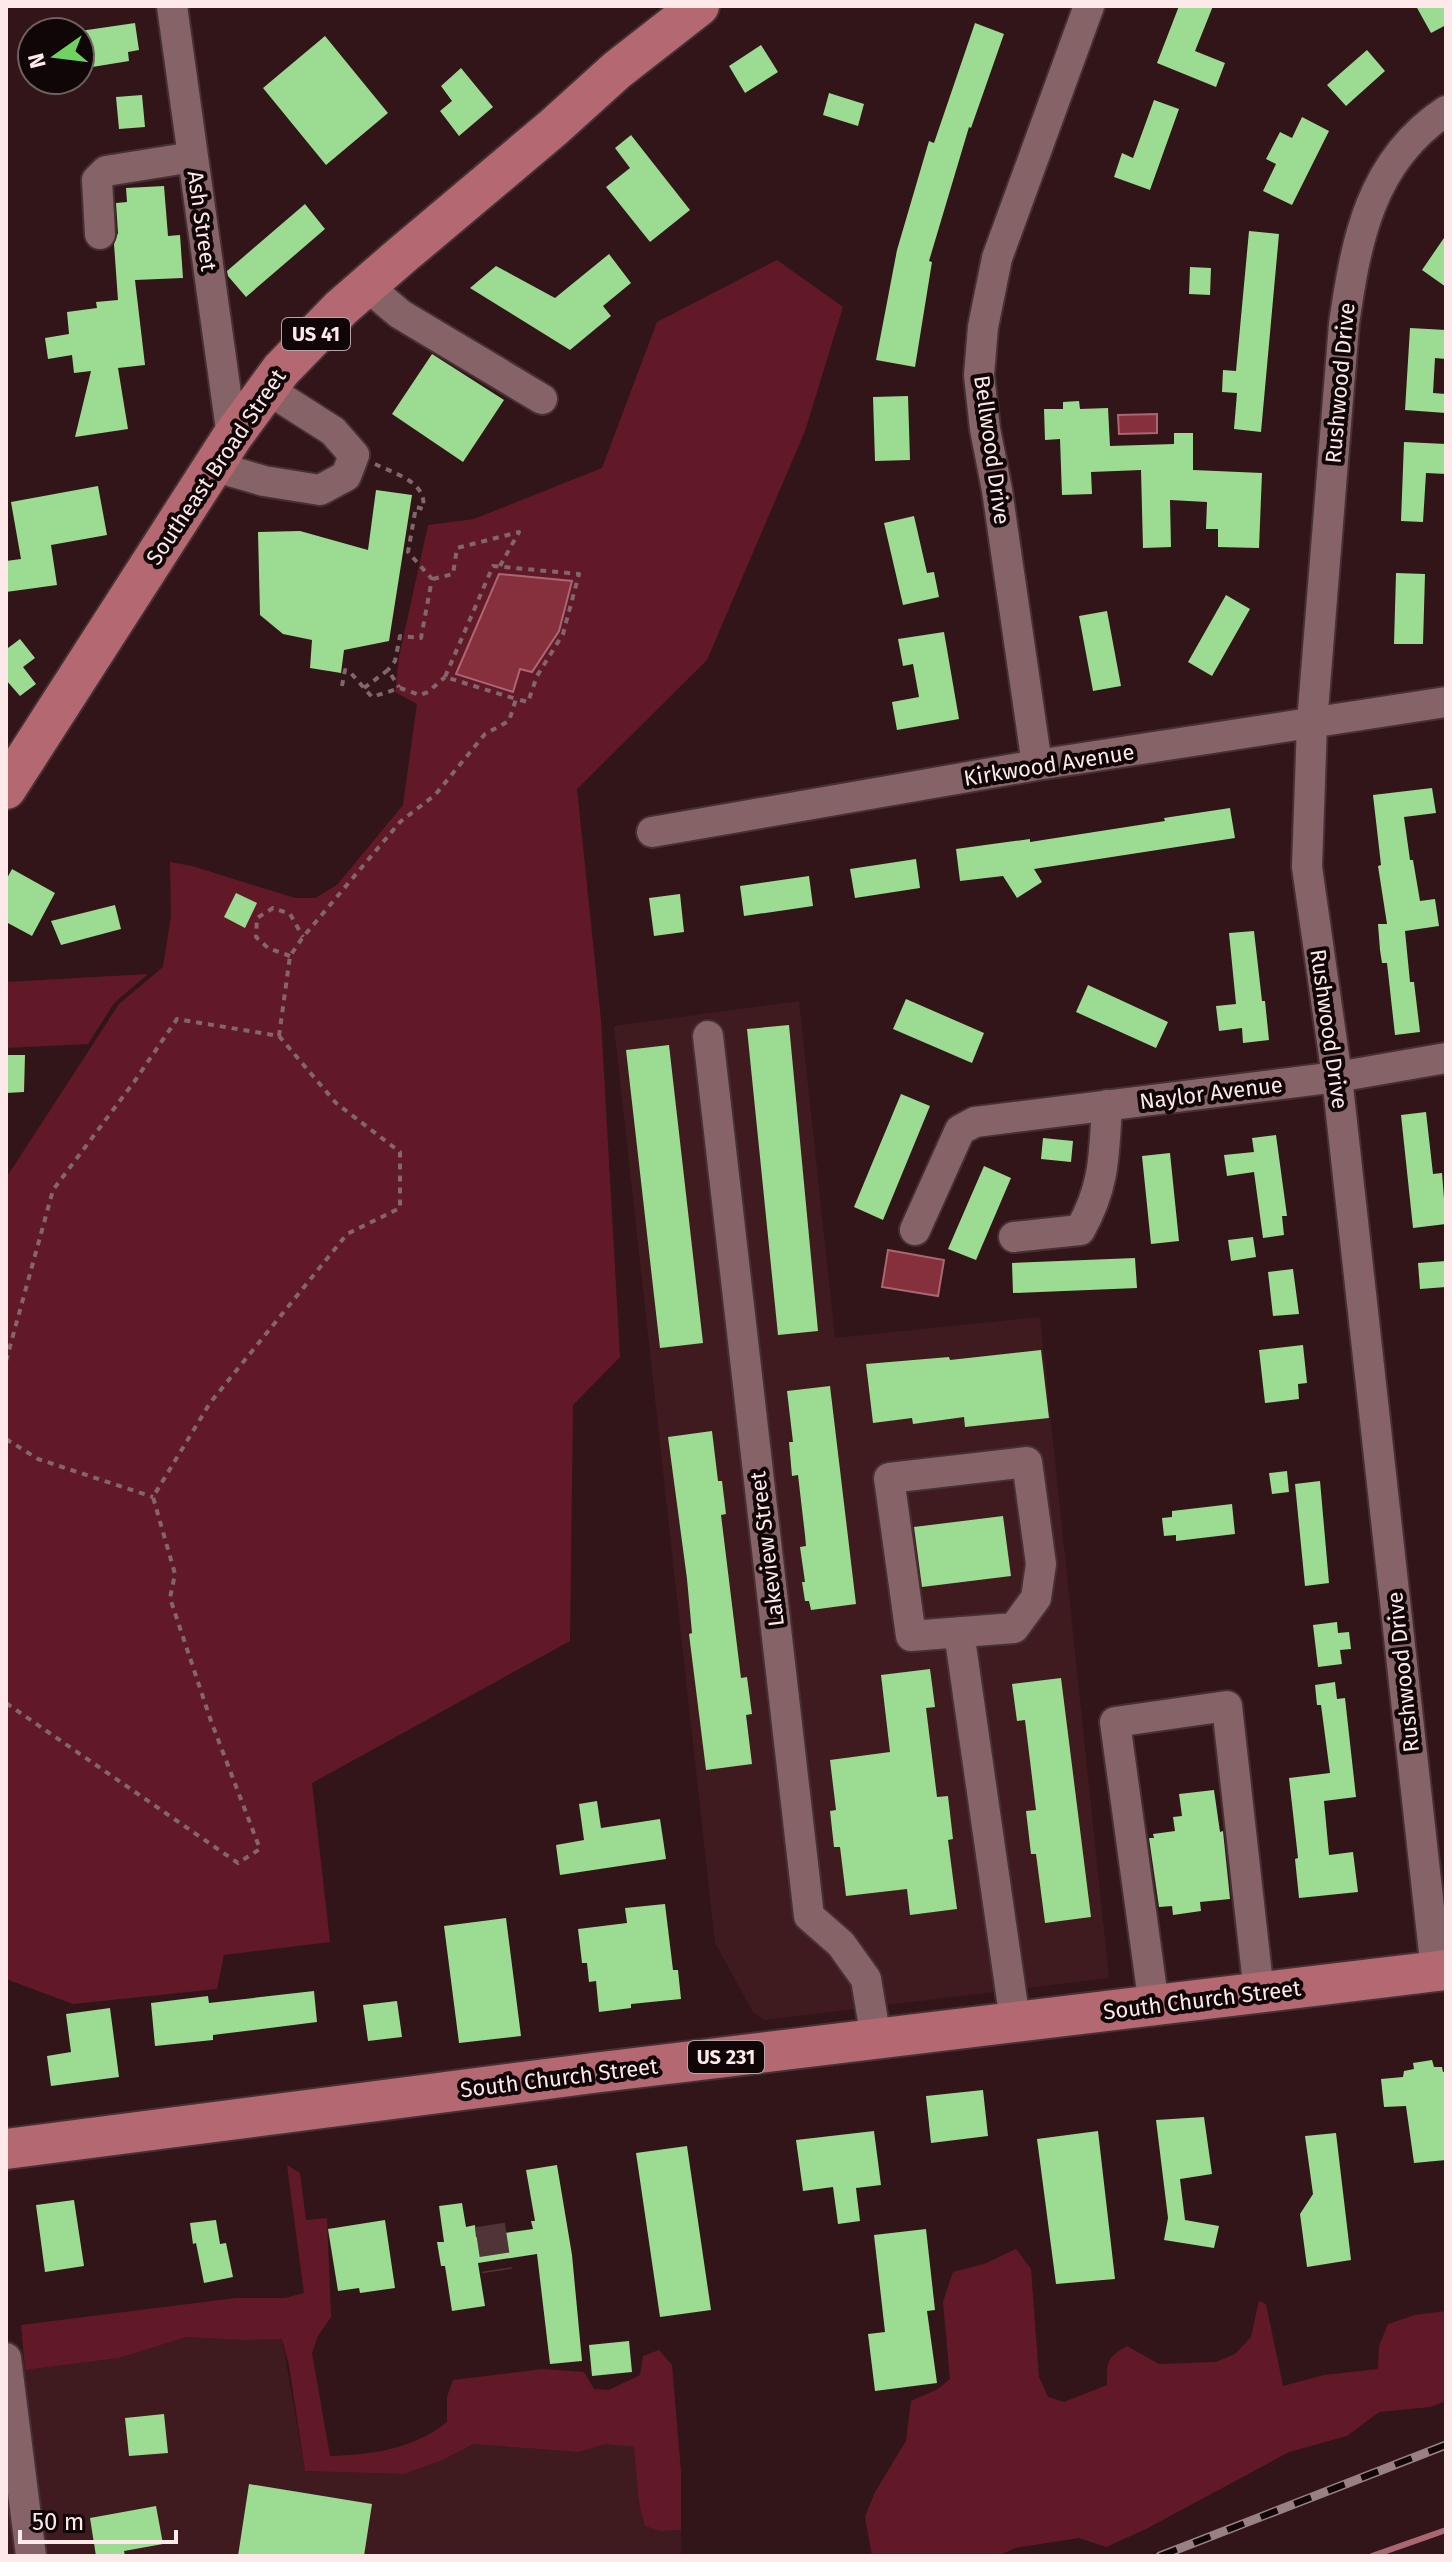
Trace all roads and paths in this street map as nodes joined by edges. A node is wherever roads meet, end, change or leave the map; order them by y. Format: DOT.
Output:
graph roads {
  1 [pos="172,6"];
  2 [pos="699,6"];
  3 [pos="1089,6"];
  4 [pos="1444,112"];
  5 [pos="193,157"];
  6 [pos="100,234"];
  7 [pos="367,286"];
  8 [pos="267,389"];
  9 [pos="542,399"];
  10 [pos="223,452"];
  11 [pos="354,455"];
  12 [pos="500,566"];
  13 [pos="432,579"];
  14 [pos="388,670"];
  15 [pos="445,677"];
  16 [pos="342,686"];
  17 [pos="364,688"];
  18 [pos="400,688"];
  19 [pos="516,699"];
  20 [pos="1446,702"];
  21 [pos="1312,723"];
  22 [pos="1037,765"];
  23 [pos="11,770"];
  24 [pos="652,832"];
  25 [pos="303,937"];
  26 [pos="290,956"];
  27 [pos="279,1036"];
  28 [pos="708,1036"];
  29 [pos="1446,1058"];
  30 [pos="1337,1077"];
  31 [pos="1107,1105"];
  32 [pos="915,1230"];
  33 [pos="1014,1237"];
  34 [pos="6,1361"];
  35 [pos="6,1439"];
  36 [pos="153,1497"];
  37 [pos="959,1632"];
  38 [pos="6,1703"];
  39 [pos="1441,1971"];
  40 [pos="1259,1993"];
  41 [pos="1154,2006"];
  42 [pos="1005,2023"];
  43 [pos="876,2039"];
  44 [pos="6,2149"];
  45 [pos="6,2360"];
  46 [pos="31,2556"];
  1 -- 5 [label="street, Ash Street"];
  2 -- 7 [label="main road, Southeast Broad Street / US 41"];
  3 -- 22 [label="street, Bellwood Drive"];
  4 -- 21 [label="street, Rushwood Drive"];
  5 -- 6 [label="street"];
  5 -- 10 [label="street, Ash Street"];
  7 -- 8 [label="main road, Southeast Broad Street / US 41"];
  7 -- 9 [label="street"];
  8 -- 10 [label="main road, Southeast Broad Street / US 41"];
  8 -- 11 [label="street"];
  10 -- 11 [label="street"];
  10 -- 23 [label="main road, Southeast Broad Street / US 41"];
  11 -- 13 [label="path"];
  12 -- 13 [label="path"];
  12 -- 15 [label="path"];
  12 -- 19 [label="path"];
  13 -- 14 [label="path"];
  14 -- 17 [label="path"];
  14 -- 18 [label="path"];
  15 -- 18 [label="path"];
  15 -- 19 [label="path"];
  16 -- 17 [label="path"];
  17 -- 18 [label="path"];
  19 -- 25 [label="path"];
  20 -- 21 [label="street, Kirkwood Avenue"];
  21 -- 22 [label="street, Kirkwood Avenue"];
  21 -- 30 [label="street, Rushwood Drive"];
  22 -- 24 [label="street, Kirkwood Avenue"];
  25 -- 26 [label="path"];
  25 -- 26 [label="path"];
  26 -- 27 [label="path"];
  27 -- 34 [label="path"];
  27 -- 36 [label="path"];
  28 -- 43 [label="street, Lakeview Street"];
  29 -- 30 [label="street, Naylor Avenue"];
  30 -- 31 [label="street, Naylor Avenue"];
  30 -- 39 [label="street, Rushwood Drive"];
  31 -- 32 [label="street, Naylor Avenue"];
  31 -- 33 [label="street"];
  35 -- 36 [label="path"];
  36 -- 38 [label="path"];
  37 -- 37 [label="street"];
  37 -- 42 [label="street"];
  39 -- 40 [label="main road, South Church Street / US 231"];
  40 -- 41 [label="main road, South Church Street / US 231"];
  40 -- 41 [label="street"];
  41 -- 42 [label="main road, South Church Street / US 231"];
  42 -- 43 [label="main road, South Church Street / US 231"];
  43 -- 44 [label="main road, South Church Street / US 231"];
  45 -- 46 [label="street"];
}
